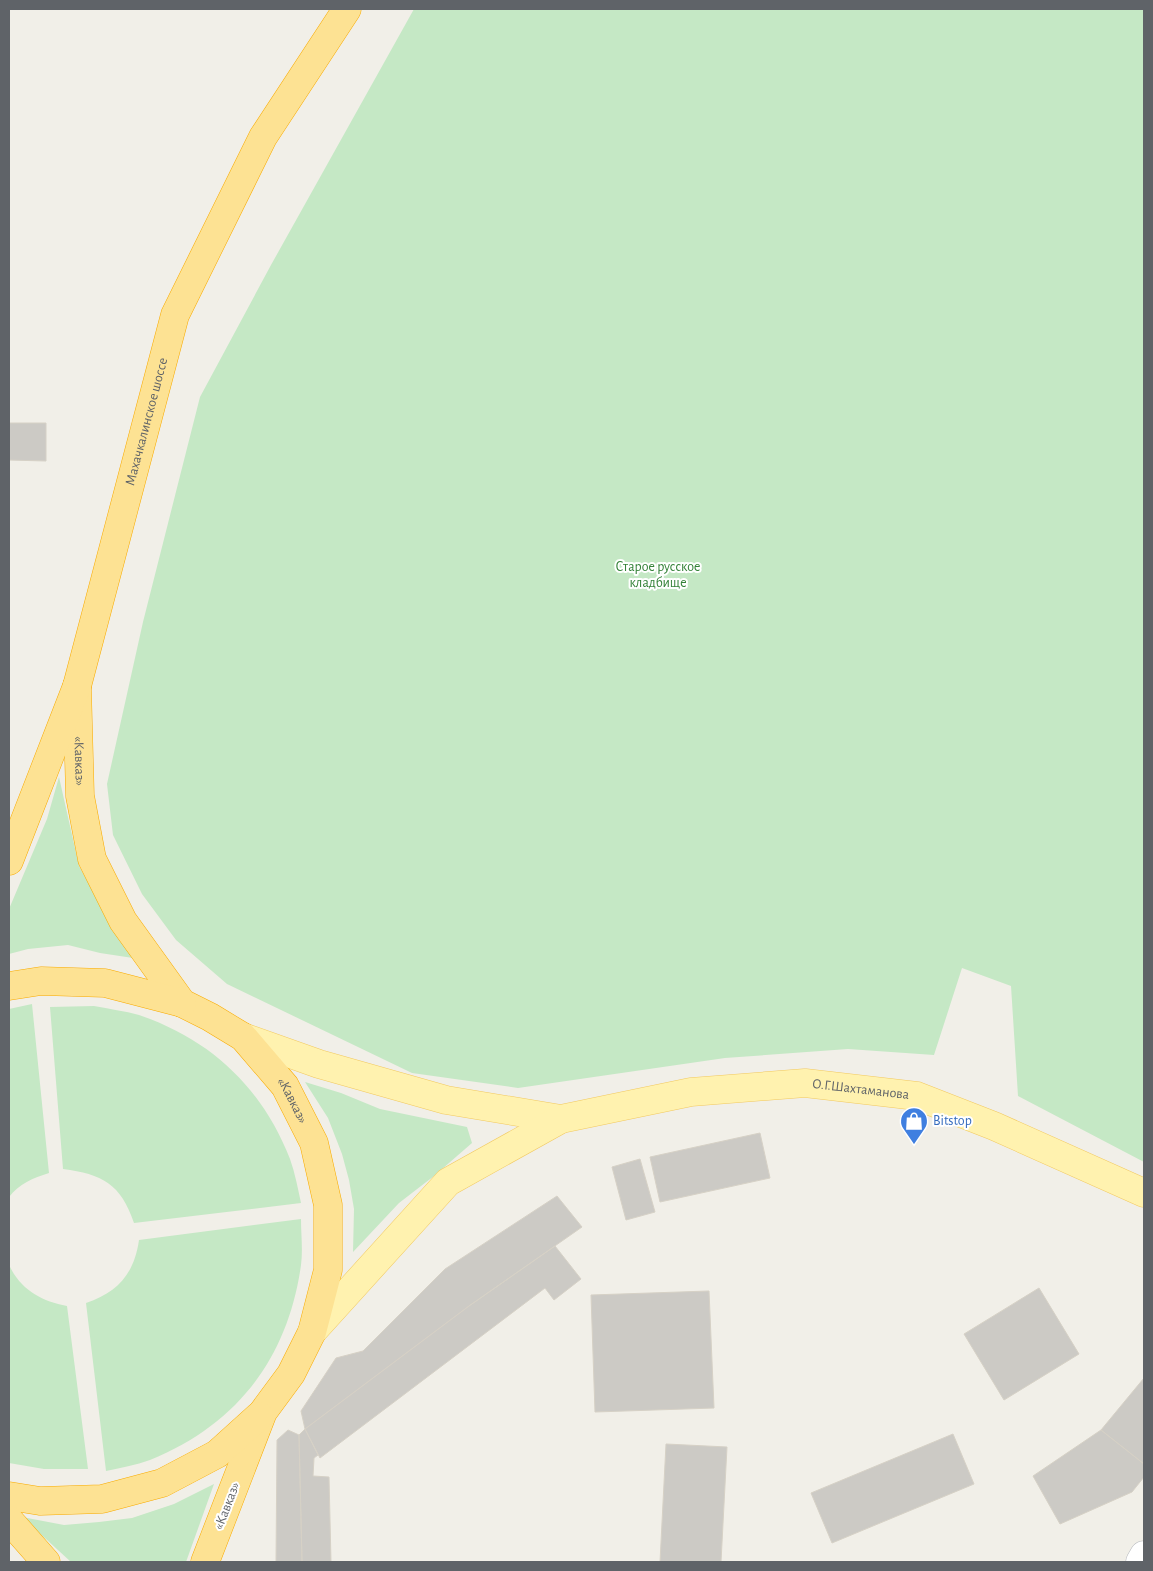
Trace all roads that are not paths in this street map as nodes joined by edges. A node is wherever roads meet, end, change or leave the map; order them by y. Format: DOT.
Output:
graph roads {
  1 [pos="347,9"];
  2 [pos="77,686"];
  3 [pos="9,861"];
  4 [pos="9,986"];
  5 [pos="182,1003"];
  6 [pos="243,1037"];
  7 [pos="561,1120"];
  8 [pos="1144,1193"];
  9 [pos="312,1332"];
  10 [pos="263,1412"];
  11 [pos="9,1496"];
  12 [pos="9,1520"];
  13 [pos="1144,1555"];
  14 [pos="46,1562"];
  15 [pos="205,1562"];
  16 [pos="1140,1562"];
  1 -- 2 [label="highway, Махачкалинское шоссе"];
  2 -- 3 [label="highway, Махачкалинское шоссе"];
  2 -- 5 [label="highway, «Кавказ»"];
  4 -- 5 [label="highway"];
  5 -- 6 [label="highway, «Кавказ»"];
  6 -- 7 [label="main road"];
  6 -- 9 [label="highway, «Кавказ»"];
  7 -- 8 [label="main road, О.Г.Шахтаманова"];
  7 -- 9 [label="main road"];
  9 -- 10 [label="highway, «Кавказ»"];
  10 -- 11 [label="highway"];
  10 -- 15 [label="highway, «Кавказ»"];
  12 -- 14 [label="highway"];
  13 -- 16 [label="street"];
}
